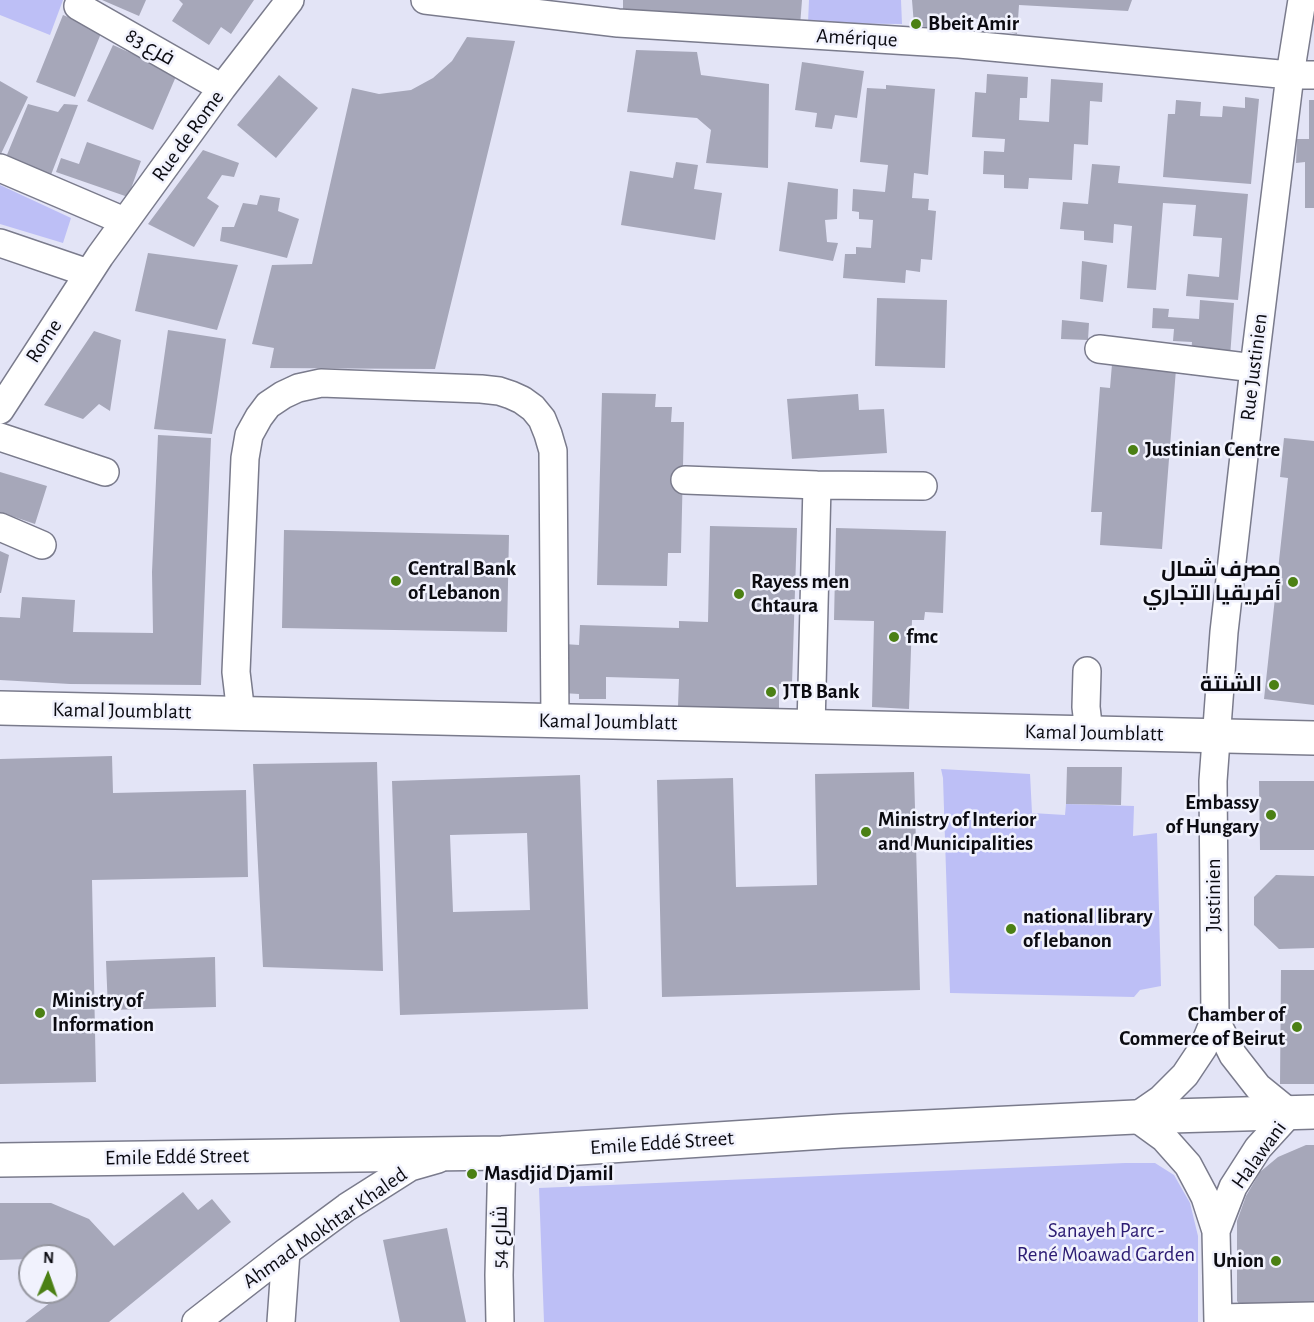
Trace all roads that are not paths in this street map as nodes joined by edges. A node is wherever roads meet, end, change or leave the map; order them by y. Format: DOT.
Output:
graph roads {
  1 [pos="290,0"];
  2 [pos="425,0"];
  3 [pos="1302,0"];
  4 [pos="78,6"];
  5 [pos="1302,75"];
  6 [pos="222,88"];
  7 [pos="0,168"];
  8 [pos="124,221"];
  9 [pos="0,243"];
  10 [pos="56,262"];
  11 [pos="88,273"];
  12 [pos="67,307"];
  13 [pos="1100,349"];
  14 [pos="1254,368"];
  15 [pos="0,410"];
  16 [pos="0,437"];
  17 [pos="105,471"];
  18 [pos="686,480"];
  19 [pos="817,485"];
  20 [pos="923,486"];
  21 [pos="0,526"];
  22 [pos="42,545"];
  23 [pos="1087,671"];
  24 [pos="0,708"];
  25 [pos="241,714"];
  26 [pos="555,721"];
  27 [pos="811,727"];
  28 [pos="1089,733"];
  29 [pos="1216,736"];
  30 [pos="1314,738"];
  31 [pos="1215,1019"];
  32 [pos="1302,1113"];
  33 [pos="1135,1117"];
  34 [pos="462,1153"];
  35 [pos="502,1153"];
  36 [pos="0,1160"];
  37 [pos="1216,1232"];
  38 [pos="285,1252"];
  39 [pos="1314,1317"];
  40 [pos="1218,1320"];
  41 [pos="196,1322"];
  42 [pos="281,1322"];
  43 [pos="500,1322"];
  1 -- 6 [label="street, Rue de Rome"];
  2 -- 5 [label="street, Amérique"];
  3 -- 5 [label="street, Rue Justinien"];
  4 -- 6 [label="street, فرع 83"];
  5 -- 14 [label="street, Rue Justinien"];
  6 -- 8 [label="street, Rue de Rome"];
  7 -- 8 [label="street"];
  8 -- 11 [label="street, Rue de Rome"];
  9 -- 10 [label="street"];
  10 -- 11 [label="street"];
  10 -- 12 [label="street"];
  11 -- 12 [label="street, Rome"];
  12 -- 15 [label="street, Rome"];
  13 -- 14 [label="street"];
  14 -- 29 [label="street, Rue Justinien"];
  16 -- 17 [label="street"];
  18 -- 19 [label="street"];
  19 -- 20 [label="street"];
  19 -- 27 [label="street"];
  21 -- 22 [label="street"];
  23 -- 28 [label="street"];
  24 -- 25 [label="main road, Kamal Joumblatt"];
  25 -- 26 [label="main road, Kamal Joumblatt"];
  25 -- 26 [label="street"];
  26 -- 27 [label="main road, Kamal Joumblatt"];
  27 -- 28 [label="main road, Kamal Joumblatt"];
  28 -- 29 [label="main road, Kamal Joumblatt"];
  29 -- 30 [label="main road, Kamal Joumblatt"];
  29 -- 31 [label="street, Justinien"];
  31 -- 32 [label="street, Justinien"];
  31 -- 33 [label="street, Justinien"];
  32 -- 33 [label="main road, Emile Eddé Street"];
  32 -- 37 [label="street, Halawani"];
  33 -- 35 [label="main road, Emile Eddé Street"];
  33 -- 37 [label="street, Halawani"];
  34 -- 35 [label="main road, Emile Eddé Street"];
  34 -- 36 [label="main road, Emile Eddé Street"];
  34 -- 38 [label="street, Ahmad Mokhtar Khaled"];
  35 -- 43 [label="street, شارع 54"];
  37 -- 40 [label="street, Halawani"];
  38 -- 41 [label="street, Ahmad Mokhtar Khaled"];
  38 -- 42 [label="street"];
  39 -- 40 [label="street"];
}
